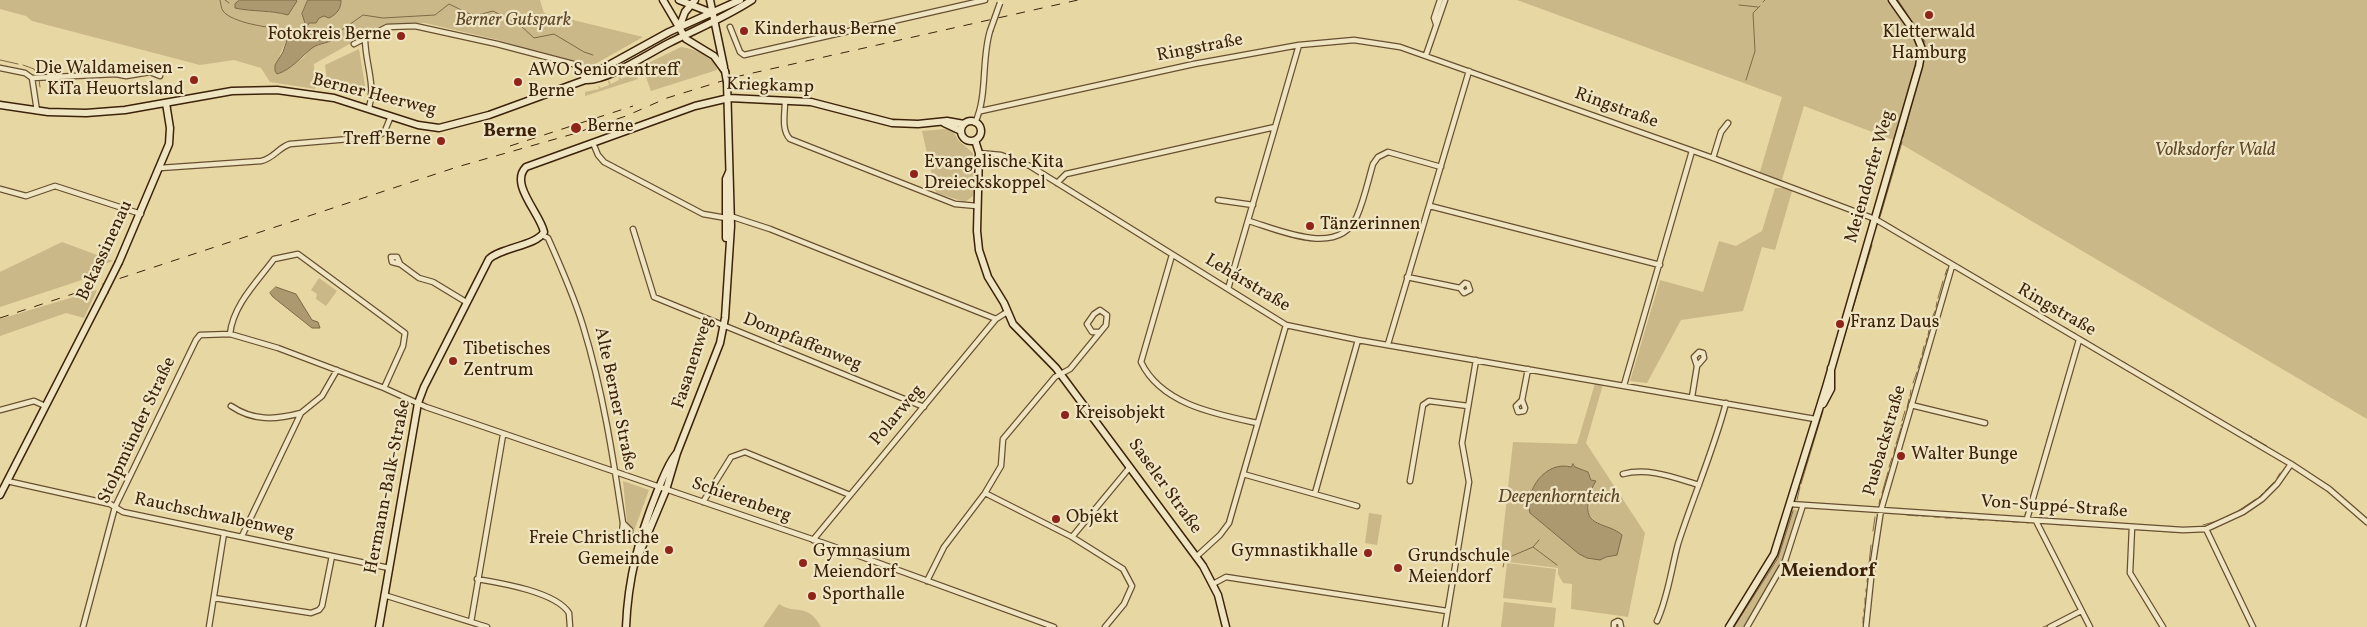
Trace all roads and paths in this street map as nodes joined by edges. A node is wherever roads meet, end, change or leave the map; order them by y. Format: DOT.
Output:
graph roads {
  1 [pos="663,0"];
  2 [pos="679,0"];
  3 [pos="710,0"];
  4 [pos="740,0"];
  5 [pos="752,0"];
  6 [pos="985,0"];
  7 [pos="1440,0"];
  8 [pos="1445,0"];
  9 [pos="1892,0"];
  10 [pos="1000,2"];
  11 [pos="692,3"];
  12 [pos="712,13"];
  13 [pos="714,22"];
  14 [pos="1436,24"];
  15 [pos="730,27"];
  16 [pos="679,28"];
  17 [pos="684,36"];
  18 [pos="365,38"];
  19 [pos="354,44"];
  20 [pos="1299,45"];
  21 [pos="1426,55"];
  22 [pos="0,68"];
  23 [pos="724,71"];
  24 [pos="1469,71"];
  25 [pos="160,76"];
  26 [pos="32,78"];
  27 [pos="585,80"];
  28 [pos="729,98"];
  29 [pos="785,100"];
  30 [pos="166,103"];
  31 [pos="0,105"];
  32 [pos="369,108"];
  33 [pos="37,111"];
  34 [pos="981,111"];
  35 [pos="391,116"];
  36 [pos="942,122"];
  37 [pos="1728,122"];
  38 [pos="975,123"];
  39 [pos="964,124"];
  40 [pos="1275,127"];
  41 [pos="961,131"];
  42 [pos="975,140"];
  43 [pos="593,143"];
  44 [pos="1692,151"];
  45 [pos="979,153"];
  46 [pos="1713,158"];
  47 [pos="1441,167"];
  48 [pos="160,168"];
  49 [pos="729,172"];
  50 [pos="520,175"];
  51 [pos="1057,183"];
  52 [pos="0,189"];
  53 [pos="1218,200"];
  54 [pos="1253,205"];
  55 [pos="977,206"];
  56 [pos="1430,206"];
  57 [pos="141,214"];
  58 [pos="729,217"];
  59 [pos="1875,219"];
  60 [pos="1248,222"];
  61 [pos="633,229"];
  62 [pos="542,235"];
  63 [pos="1172,255"];
  64 [pos="400,264"];
  65 [pos="1660,265"];
  66 [pos="1952,266"];
  67 [pos="1407,276"];
  68 [pos="1460,288"];
  69 [pos="1228,289"];
  70 [pos="466,302"];
  71 [pos="1007,312"];
  72 [pos="996,319"];
  73 [pos="1286,325"];
  74 [pos="724,327"];
  75 [pos="1099,332"];
  76 [pos="230,334"];
  77 [pos="200,335"];
  78 [pos="1358,340"];
  79 [pos="2080,340"];
  80 [pos="1388,344"];
  81 [pos="1476,360"];
  82 [pos="1697,366"];
  83 [pos="1528,369"];
  84 [pos="337,370"];
  85 [pos="1060,374"];
  86 [pos="1624,385"];
  87 [pos="384,388"];
  88 [pos="1692,397"];
  89 [pos="1522,400"];
  90 [pos="418,403"];
  91 [pos="1726,404"];
  92 [pos="1911,404"];
  93 [pos="45,406"];
  94 [pos="231,406"];
  95 [pos="1468,406"];
  96 [pos="924,407"];
  97 [pos="0,410"];
  98 [pos="300,413"];
  99 [pos="1815,419"];
  100 [pos="1985,422"];
  101 [pos="1257,423"];
  102 [pos="503,435"];
  103 [pos="677,453"];
  104 [pos="2291,464"];
  105 [pos="1130,466"];
  106 [pos="615,474"];
  107 [pos="1243,474"];
  108 [pos="1623,474"];
  109 [pos="7,481"];
  110 [pos="1410,481"];
  111 [pos="1699,485"];
  112 [pos="659,488"];
  113 [pos="666,490"];
  114 [pos="985,493"];
  115 [pos="1315,493"];
  116 [pos="0,495"];
  117 [pos="850,495"];
  118 [pos="703,502"];
  119 [pos="1790,504"];
  120 [pos="1803,505"];
  121 [pos="1357,506"];
  122 [pos="115,507"];
  123 [pos="1881,510"];
  124 [pos="2027,519"];
  125 [pos="2036,521"];
  126 [pos="2367,522"];
  127 [pos="623,523"];
  128 [pos="2132,527"];
  129 [pos="2206,529"];
  130 [pos="224,533"];
  131 [pos="242,536"];
  132 [pos="1072,537"];
  133 [pos="643,538"];
  134 [pos="814,540"];
  135 [pos="332,556"];
  136 [pos="1196,557"];
  137 [pos="389,568"];
  138 [pos="477,579"];
  139 [pos="927,581"];
  140 [pos="1213,584"];
  141 [pos="384,595"];
  142 [pos="214,598"];
  143 [pos="1447,611"];
  144 [pos="2081,611"];
  145 [pos="1657,621"];
  146 [pos="472,622"];
  147 [pos="82,627"];
  148 [pos="209,627"];
  149 [pos="379,627"];
  150 [pos="487,627"];
  151 [pos="570,627"];
  152 [pos="626,627"];
  153 [pos="1054,627"];
  154 [pos="1105,627"];
  155 [pos="1226,627"];
  156 [pos="1445,627"];
  157 [pos="1614,627"];
  158 [pos="1621,627"];
  159 [pos="1729,627"];
  160 [pos="1747,627"];
  161 [pos="1866,627"];
  162 [pos="2050,627"];
  163 [pos="2090,627"];
  164 [pos="2163,627"];
  165 [pos="2253,627"];
  1 -- 16 [label="street"];
  2 -- 11 [label="street"];
  3 -- 12 [label="street"];
  4 -- 12 [label="street, Berner Heerweg"];
  5 -- 13 [label="street, Berner Heerweg"];
  6 -- 15 [label="street"];
  7 -- 14 [label="street"];
  8 -- 14 [label="street"];
  9 -- 59 [label="street, Meiendorfer Weg"];
  10 -- 34 [label="street, Saseler Straße, bridge"];
  11 -- 12 [label="street"];
  11 -- 16 [label="street"];
  12 -- 13 [label="street"];
  12 -- 16 [label="street, Berner Heerweg"];
  13 -- 17 [label="street, Berner Heerweg"];
  13 -- 23 [label="street"];
  14 -- 21 [label="street"];
  16 -- 17 [label="street"];
  16 -- 27 [label="street, Berner Heerweg"];
  17 -- 23 [label="street"];
  17 -- 27 [label="street, Berner Heerweg"];
  18 -- 19 [label="street"];
  18 -- 27 [label="street"];
  18 -- 32 [label="street"];
  20 -- 21 [label="street, Ringstraße"];
  20 -- 34 [label="street, Ringstraße"];
  20 -- 40 [label="street"];
  21 -- 24 [label="street, Ringstraße"];
  22 -- 26 [label="street"];
  23 -- 28 [label="street, bridge"];
  24 -- 44 [label="street, Ringstraße"];
  24 -- 47 [label="street"];
  25 -- 26 [label="street"];
  26 -- 33 [label="street"];
  27 -- 35 [label="street, Berner Heerweg"];
  28 -- 29 [label="street, Kriegkamp"];
  28 -- 43 [label="street, Kriegkamp"];
  28 -- 49 [label="street"];
  29 -- 36 [label="street, Kriegkamp"];
  29 -- 55 [label="street"];
  30 -- 32 [label="street, Berner Heerweg"];
  30 -- 33 [label="street, Berner Heerweg"];
  30 -- 48 [label="street, Bekassinenau"];
  31 -- 33 [label="street, Berner Heerweg"];
  32 -- 35 [label="street, Berner Heerweg"];
  34 -- 38 [label="street, Saseler Straße"];
  35 -- 48 [label="street"];
  36 -- 39 [label="street, Kriegkamp"];
  36 -- 41 [label="street, Kriegkamp"];
  37 -- 46 [label="street"];
  38 -- 39 [label="street"];
  38 -- 42 [label="street, Saseler Straße"];
  39 -- 41 [label="street"];
  40 -- 51 [label="street"];
  40 -- 54 [label="street"];
  41 -- 42 [label="street"];
  42 -- 45 [label="street, Saseler Straße"];
  43 -- 50 [label="street, Kriegkamp"];
  43 -- 58 [label="street"];
  44 -- 46 [label="street, Ringstraße"];
  44 -- 65 [label="street"];
  45 -- 51 [label="street, Lehárstraße"];
  45 -- 55 [label="street, Saseler Straße"];
  46 -- 59 [label="street, Ringstraße"];
  47 -- 56 [label="street"];
  47 -- 60 [label="street"];
  48 -- 57 [label="street, Bekassinenau"];
  49 -- 58 [label="street"];
  49 -- 58 [label="street"];
  50 -- 62 [label="street, Alte Berner Straße"];
  51 -- 63 [label="street, Lehárstraße"];
  52 -- 57 [label="street"];
  53 -- 54 [label="street"];
  54 -- 60 [label="street"];
  55 -- 71 [label="street, Saseler Straße"];
  56 -- 65 [label="street"];
  56 -- 67 [label="street"];
  57 -- 93 [label="street, Bekassinenau, bridge"];
  58 -- 72 [label="street"];
  58 -- 74 [label="street, Fasanenweg"];
  59 -- 66 [label="street, Ringstraße"];
  59 -- 99 [label="street, Meiendorfer Weg"];
  60 -- 69 [label="street"];
  61 -- 74 [label="street, Dompfaffenweg"];
  62 -- 70 [label="street, Hermann-Balk-Straße"];
  62 -- 106 [label="street, Alte Berner Straße"];
  63 -- 69 [label="street, Lehárstraße"];
  63 -- 101 [label="street"];
  64 -- 70 [label="street"];
  65 -- 86 [label="street"];
  66 -- 79 [label="street, Ringstraße"];
  66 -- 92 [label="street, Pusbackstraße"];
  67 -- 68 [label="street"];
  67 -- 80 [label="street"];
  69 -- 73 [label="street, Lehárstraße"];
  70 -- 90 [label="street, Hermann-Balk-Straße"];
  71 -- 72 [label="street, Polarweg"];
  71 -- 85 [label="street, Saseler Straße"];
  72 -- 96 [label="street, Polarweg"];
  73 -- 78 [label="street, Lehárstraße"];
  73 -- 101 [label="street"];
  74 -- 96 [label="street, Dompfaffenweg"];
  74 -- 103 [label="street, Fasanenweg"];
  75 -- 75 [label="street"];
  75 -- 85 [label="street"];
  76 -- 77 [label="street, Schierenberg"];
  76 -- 84 [label="street, Schierenberg"];
  76 -- 87 [label="street"];
  77 -- 122 [label="street, Stolpmünder Straße"];
  78 -- 80 [label="street, Lehárstraße"];
  78 -- 115 [label="street"];
  79 -- 104 [label="street, Ringstraße"];
  79 -- 124 [label="street"];
  80 -- 81 [label="street, Lehárstraße"];
  81 -- 83 [label="street, Lehárstraße"];
  81 -- 95 [label="street"];
  82 -- 88 [label="street"];
  83 -- 86 [label="street, Lehárstraße"];
  83 -- 89 [label="street"];
  84 -- 87 [label="street, Schierenberg"];
  84 -- 98 [label="street"];
  85 -- 105 [label="street, Saseler Straße"];
  85 -- 114 [label="street"];
  86 -- 88 [label="street, Lehárstraße"];
  87 -- 90 [label="street, Schierenberg"];
  88 -- 91 [label="street, Lehárstraße"];
  90 -- 102 [label="street, Schierenberg"];
  90 -- 137 [label="street, Hermann-Balk-Straße"];
  91 -- 99 [label="street, Lehárstraße"];
  91 -- 111 [label="street"];
  92 -- 100 [label="street"];
  92 -- 123 [label="street, Pusbackstraße"];
  93 -- 97 [label="street"];
  93 -- 109 [label="street, Bekassinenau"];
  94 -- 98 [label="street"];
  95 -- 110 [label="street"];
  95 -- 143 [label="street"];
  96 -- 117 [label="street, Polarweg"];
  98 -- 131 [label="street"];
  99 -- 119 [label="street, Meiendorfer Weg"];
  101 -- 107 [label="street"];
  102 -- 106 [label="street, Schierenberg"];
  102 -- 138 [label="street"];
  103 -- 112 [label="street, Fasanenweg"];
  103 -- 113 [label="street, Fasanenweg"];
  104 -- 126 [label="street, Ringstraße"];
  104 -- 129 [label="street, Von-Suppé-Straße"];
  105 -- 132 [label="street"];
  105 -- 136 [label="street, Saseler Straße"];
  106 -- 112 [label="street, Schierenberg"];
  106 -- 127 [label="street, Alte Berner Straße"];
  107 -- 115 [label="street"];
  107 -- 136 [label="street"];
  108 -- 111 [label="street"];
  109 -- 116 [label="street, Bekassinenau"];
  109 -- 122 [label="street, Rauchschwalbenweg"];
  111 -- 145 [label="street"];
  112 -- 113 [label="street, Schierenberg"];
  112 -- 133 [label="street, Fasanenweg"];
  113 -- 118 [label="street, Schierenberg"];
  113 -- 133 [label="street, Fasanenweg"];
  114 -- 132 [label="street"];
  114 -- 139 [label="street"];
  115 -- 121 [label="street"];
  117 -- 118 [label="street"];
  117 -- 134 [label="street, Polarweg"];
  118 -- 134 [label="street, Schierenberg"];
  119 -- 120 [label="street, Von-Suppé-Straße"];
  119 -- 159 [label="street, Meiendorfer Weg"];
  120 -- 123 [label="street, Von-Suppé-Straße"];
  120 -- 160 [label="street"];
  122 -- 130 [label="street, Rauchschwalbenweg"];
  122 -- 147 [label="street, Stolpmünder Straße"];
  123 -- 124 [label="street, Von-Suppé-Straße"];
  123 -- 161 [label="street, Pusbackstraße"];
  124 -- 125 [label="street, Von-Suppé-Straße"];
  125 -- 128 [label="street, Von-Suppé-Straße"];
  125 -- 144 [label="street"];
  128 -- 129 [label="street, Von-Suppé-Straße"];
  128 -- 164 [label="street"];
  129 -- 165 [label="street"];
  130 -- 131 [label="street, Rauchschwalbenweg"];
  130 -- 142 [label="street"];
  131 -- 135 [label="street, Rauchschwalbenweg"];
  132 -- 154 [label="street"];
  133 -- 152 [label="street"];
  134 -- 139 [label="street, Schierenberg"];
  135 -- 137 [label="street, Rauchschwalbenweg"];
  135 -- 142 [label="street"];
  136 -- 140 [label="street, Saseler Straße"];
  137 -- 141 [label="street, Hermann-Balk-Straße"];
  138 -- 146 [label="street"];
  138 -- 151 [label="street"];
  139 -- 153 [label="street, Schierenberg"];
  140 -- 143 [label="street"];
  140 -- 155 [label="street, Saseler Straße"];
  141 -- 146 [label="street"];
  141 -- 149 [label="street, Hermann-Balk-Straße"];
  142 -- 148 [label="street"];
  143 -- 156 [label="street"];
  144 -- 162 [label="street"];
  144 -- 163 [label="street"];
  146 -- 150 [label="street"];
  157 -- 158 [label="street"];
}
